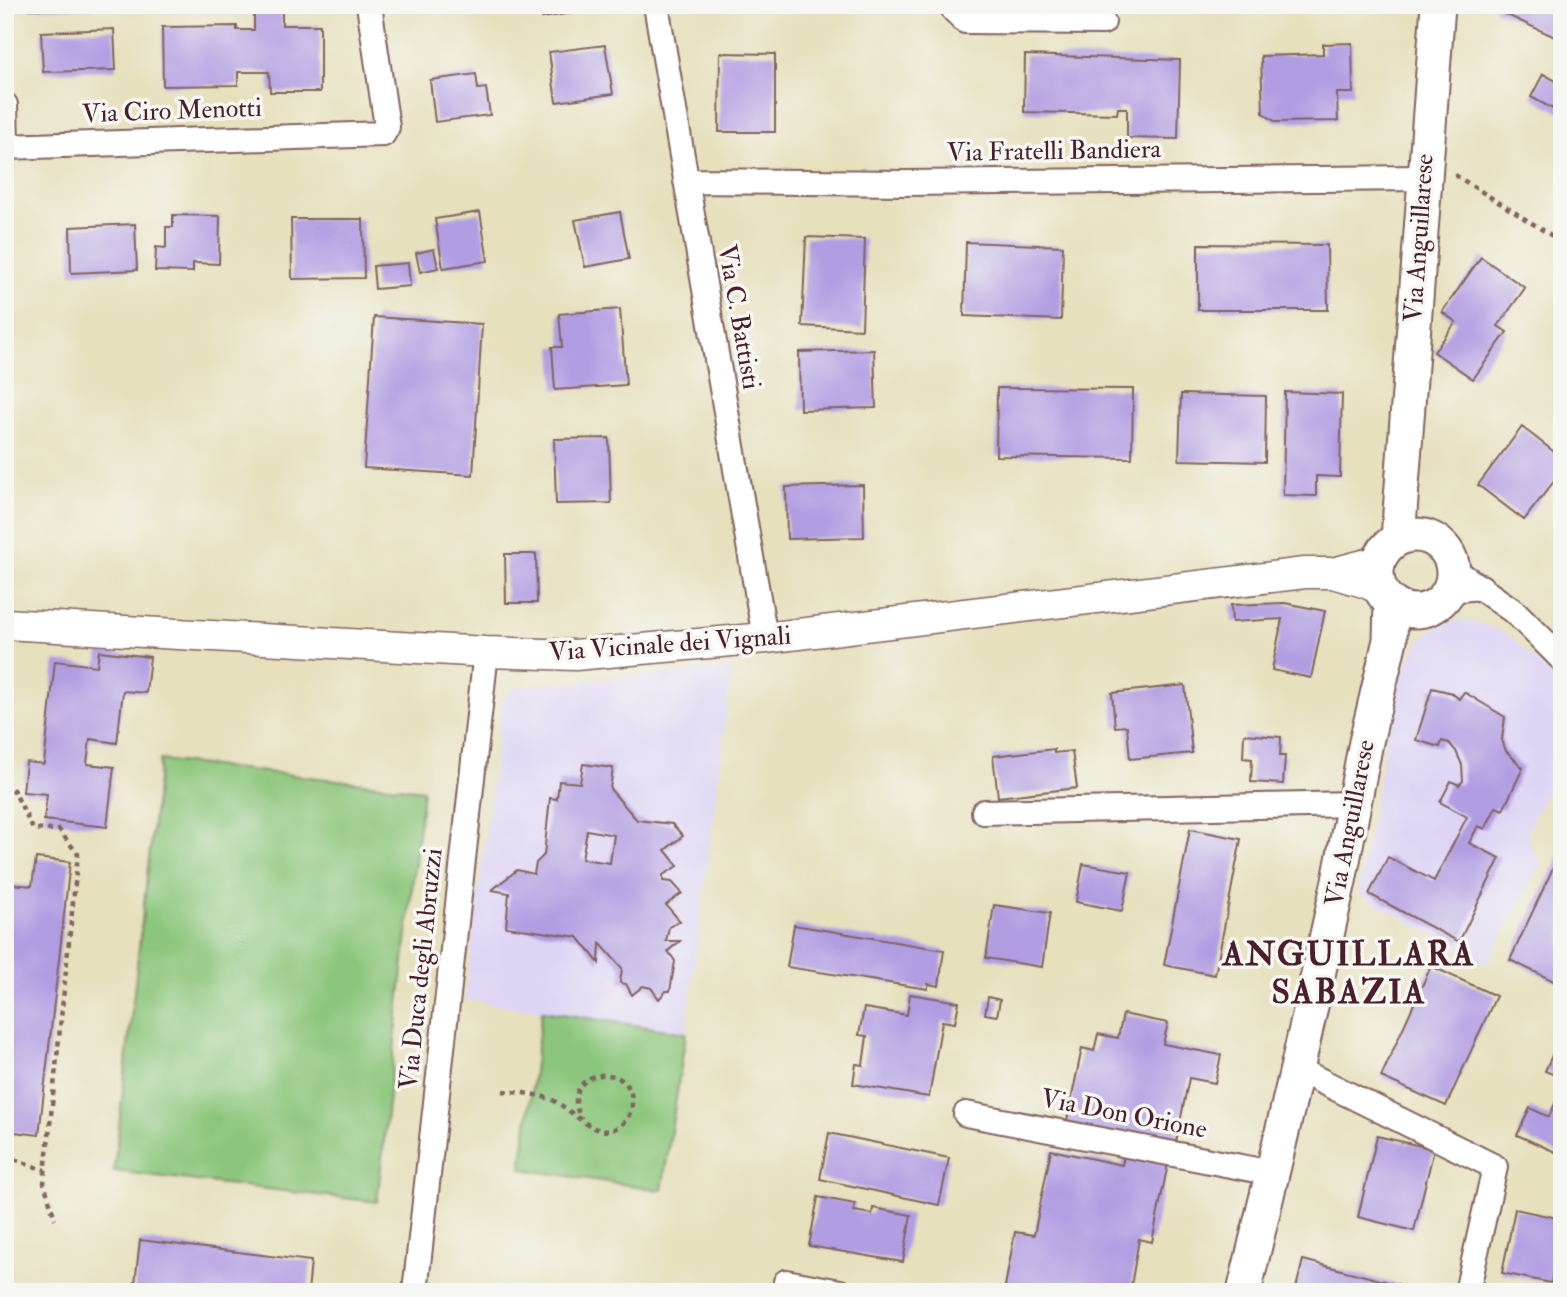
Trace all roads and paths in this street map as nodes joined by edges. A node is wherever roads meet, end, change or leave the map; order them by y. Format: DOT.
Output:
graph roads {
  1 [pos="369,5"];
  2 [pos="656,5"];
  3 [pos="954,5"];
  4 [pos="1438,5"];
  5 [pos="1103,22"];
  6 [pos="5,105"];
  7 [pos="1424,167"];
  8 [pos="686,181"];
  9 [pos="1562,242"];
  10 [pos="1413,577"];
  11 [pos="5,624"];
  12 [pos="765,638"];
  13 [pos="486,652"];
  14 [pos="1562,659"];
  15 [pos="5,781"];
  16 [pos="1353,804"];
  17 [pos="984,812"];
  18 [pos="1297,1069"];
  19 [pos="503,1091"];
  20 [pos="965,1114"];
  21 [pos="581,1119"];
  22 [pos="5,1156"];
  23 [pos="46,1170"];
  24 [pos="1272,1173"];
  25 [pos="55,1219"];
  26 [pos="786,1282"];
  27 [pos="415,1292"];
  28 [pos="840,1292"];
  29 [pos="1244,1292"];
  30 [pos="1467,1292"];
  1 -- 6 [label="street, Via Ciro Menotti"];
  2 -- 8 [label="street, Via C. Battisti"];
  3 -- 5 [label="street"];
  4 -- 7 [label="main road, Via Anguillarese"];
  7 -- 8 [label="street, Via Fratelli Bandiera"];
  7 -- 9 [label="path"];
  7 -- 10 [label="main road, Via Anguillarese"];
  8 -- 12 [label="street, Via C. Battisti"];
  10 -- 12 [label="street, Via Vicinale dei Vignali"];
  10 -- 14 [label="street"];
  10 -- 16 [label="main road, Via Anguillarese"];
  11 -- 13 [label="street, Via Vicinale dei Vignali"];
  12 -- 13 [label="street, Via Vicinale dei Vignali"];
  13 -- 27 [label="street, Via Duca degli Abruzzi"];
  15 -- 23 [label="path"];
  16 -- 17 [label="street"];
  16 -- 18 [label="main road, Via Anguillarese"];
  18 -- 24 [label="main road, Via Anguillarese"];
  18 -- 30 [label="street"];
  19 -- 21 [label="path"];
  20 -- 24 [label="street, Via Don Orione"];
  21 -- 21 [label="path"];
  22 -- 23 [label="path"];
  23 -- 25 [label="path"];
  24 -- 29 [label="main road, Via Anguillarese"];
  26 -- 28 [label="street"];
}
